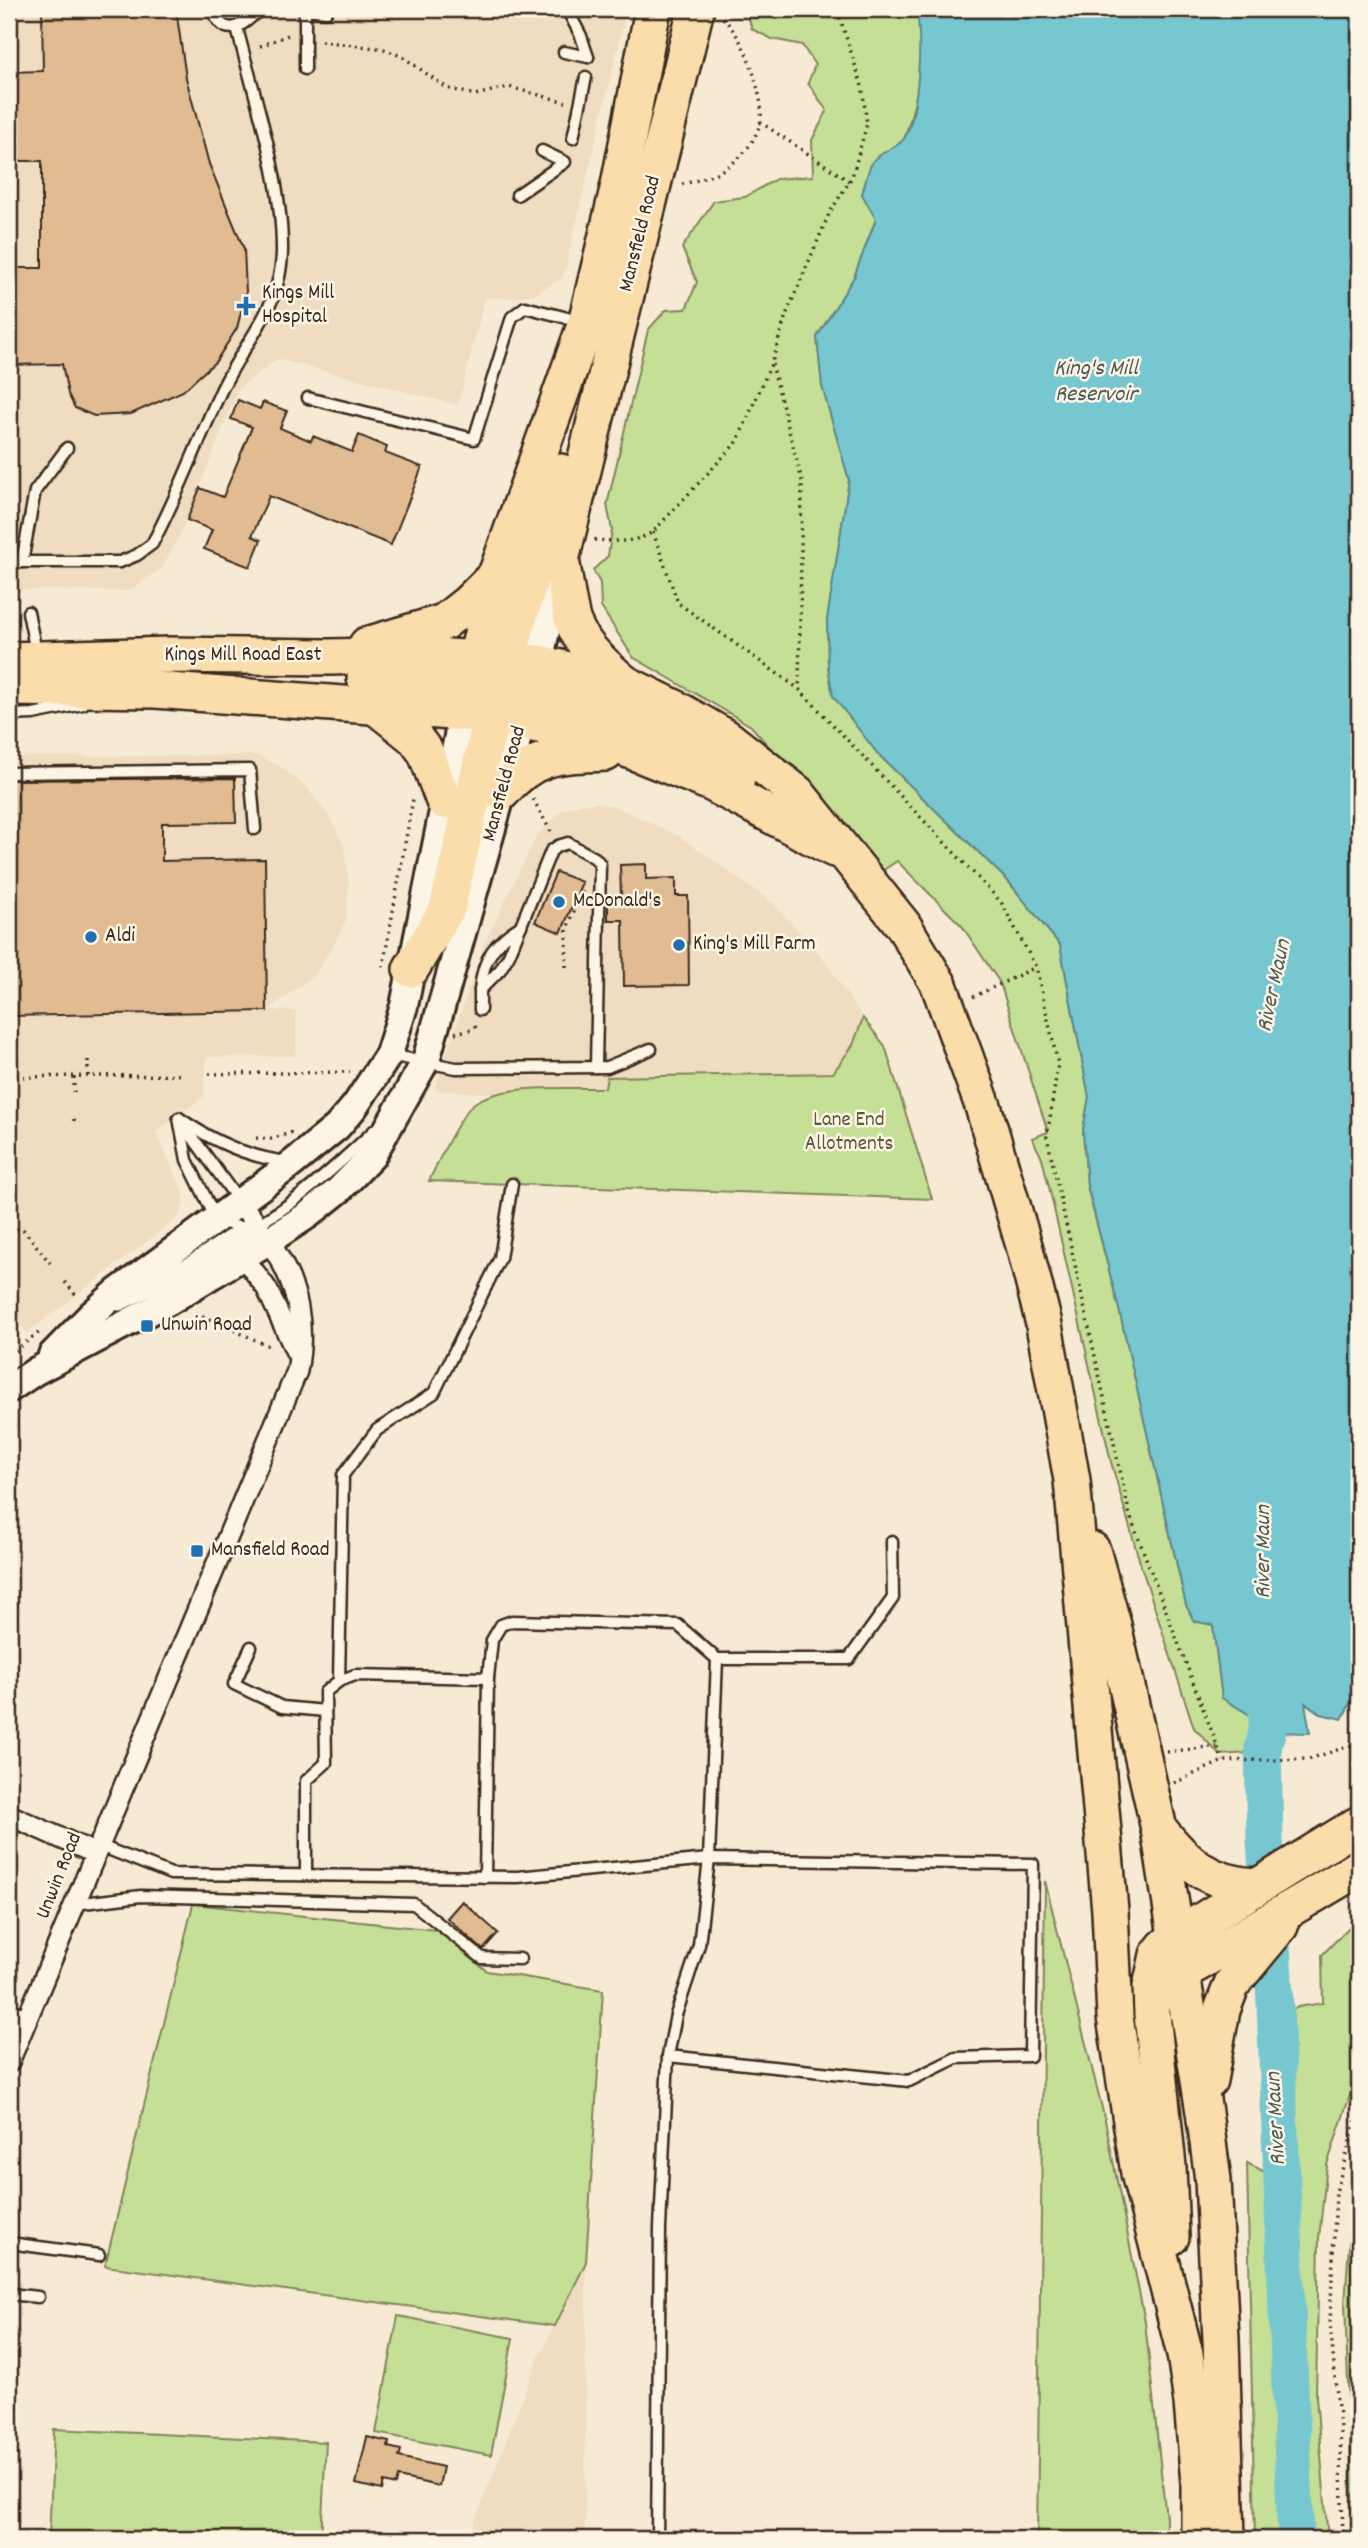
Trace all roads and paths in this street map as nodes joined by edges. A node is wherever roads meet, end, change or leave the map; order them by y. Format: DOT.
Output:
graph roads {
  1 [pos="212,9"];
  2 [pos="261,9"];
  3 [pos="303,9"];
  4 [pos="567,9"];
  5 [pos="653,9"];
  6 [pos="837,9"];
  7 [pos="327,11"];
  8 [pos="709,13"];
  9 [pos="237,28"];
  10 [pos="295,33"];
  11 [pos="321,41"];
  12 [pos="260,46"];
  13 [pos="564,52"];
  14 [pos="305,69"];
  15 [pos="586,77"];
  16 [pos="566,102"];
  17 [pos="760,122"];
  18 [pos="573,138"];
  19 [pos="542,151"];
  20 [pos="849,182"];
  21 [pos="679,184"];
  22 [pos="517,195"];
  23 [pos="602,328"];
  24 [pos="772,362"];
  25 [pos="308,398"];
  26 [pos="599,405"];
  27 [pos="67,448"];
  28 [pos="597,541"];
  29 [pos="561,559"];
  30 [pos="9,562"];
  31 [pos="22,562"];
  32 [pos="496,575"];
  33 [pos="28,612"];
  34 [pos="169,655"];
  35 [pos="330,657"];
  36 [pos="23,659"];
  37 [pos="624,683"];
  38 [pos="9,688"];
  39 [pos="500,689"];
  40 [pos="799,689"];
  41 [pos="155,690"];
  42 [pos="101,701"];
  43 [pos="87,703"];
  44 [pos="374,705"];
  45 [pos="9,715"];
  46 [pos="634,752"];
  47 [pos="9,773"];
  48 [pos="517,793"];
  49 [pos="429,794"];
  50 [pos="773,817"];
  51 [pos="255,829"];
  52 [pos="554,838"];
  53 [pos="844,854"];
  54 [pos="588,880"];
  55 [pos="521,926"];
  56 [pos="566,967"];
  57 [pos="1036,967"];
  58 [pos="397,970"];
  59 [pos="480,990"];
  60 [pos="949,1008"];
  61 [pos="480,1010"];
  62 [pos="479,1023"];
  63 [pos="450,1032"];
  64 [pos="651,1049"];
  65 [pos="389,1054"];
  66 [pos="88,1059"];
  67 [pos="426,1060"];
  68 [pos="596,1067"];
  69 [pos="209,1074"];
  70 [pos="183,1075"];
  71 [pos="74,1076"];
  72 [pos="88,1076"];
  73 [pos="9,1077"];
  74 [pos="349,1081"];
  75 [pos="74,1092"];
  76 [pos="179,1118"];
  77 [pos="299,1128"];
  78 [pos="249,1137"];
  79 [pos="293,1163"];
  80 [pos="512,1184"];
  81 [pos="239,1201"];
  82 [pos="9,1229"];
  83 [pos="264,1232"];
  84 [pos="230,1238"];
  85 [pos="50,1263"];
  86 [pos="65,1282"];
  87 [pos="169,1301"];
  88 [pos="86,1308"];
  89 [pos="299,1359"];
  90 [pos="36,1371"];
  91 [pos="9,1389"];
  92 [pos="1072,1480"];
  93 [pos="892,1541"];
  94 [pos="251,1647"];
  95 [pos="717,1659"];
  96 [pos="488,1678"];
  97 [pos="339,1681"];
  98 [pos="325,1711"];
  99 [pos="1359,1743"];
  100 [pos="1217,1746"];
  101 [pos="1141,1754"];
  102 [pos="1150,1794"];
  103 [pos="9,1815"];
  104 [pos="1359,1824"];
  105 [pos="1159,1829"];
  106 [pos="96,1849"];
  107 [pos="709,1859"];
  108 [pos="1359,1868"];
  109 [pos="306,1875"];
  110 [pos="485,1877"];
  111 [pos="1245,1889"];
  112 [pos="74,1904"];
  113 [pos="1110,1911"];
  114 [pos="1243,1952"];
  115 [pos="1171,1956"];
  116 [pos="520,1959"];
  117 [pos="17,2016"];
  118 [pos="667,2056"];
  119 [pos="9,2062"];
  120 [pos="1359,2109"];
  121 [pos="1204,2112"];
  122 [pos="9,2243"];
  123 [pos="99,2255"];
  124 [pos="9,2294"];
  125 [pos="38,2297"];
  126 [pos="1174,2307"];
  127 [pos="657,2539"];
  128 [pos="1199,2539"];
  129 [pos="1227,2539"];
  130 [pos="1343,2539"];
  1 -- 9 [label="lane"];
  2 -- 9 [label="lane"];
  3 -- 7 [label="lane"];
  3 -- 14 [label="lane"];
  4 -- 13 [label="lane"];
  5 -- 23 [label="highway, Mansfield Road"];
  6 -- 20 [label="path"];
  8 -- 17 [label="path"];
  8 -- 23 [label="highway, Mansfield Road"];
  9 -- 31 [label="lane"];
  10 -- 12 [label="path"];
  11 -- 16 [label="path"];
  15 -- 18 [label="lane"];
  17 -- 20 [label="path"];
  17 -- 21 [label="path"];
  19 -- 22 [label="lane"];
  20 -- 24 [label="path"];
  23 -- 25 [label="lane"];
  23 -- 26 [label="highway, Mansfield Road"];
  23 -- 32 [label="highway, Mansfield Road"];
  24 -- 28 [label="path"];
  24 -- 40 [label="path"];
  26 -- 29 [label="highway, Mansfield Road"];
  26 -- 39 [label="highway"];
  27 -- 31 [label="lane"];
  29 -- 37 [label="highway"];
  29 -- 39 [label="main road, Mansfield Road"];
  30 -- 31 [label="lane"];
  32 -- 35 [label="highway"];
  32 -- 39 [label="highway, Mansfield Road"];
  33 -- 36 [label="lane"];
  34 -- 35 [label="highway, Kings Mill Road East"];
  34 -- 36 [label="highway, Kings Mill Road East"];
  34 -- 39 [label="highway"];
  35 -- 39 [label="highway, Kings Mill Road East"];
  37 -- 39 [label="highway"];
  37 -- 53 [label="highway"];
  38 -- 41 [label="highway, Kings Mill Road East"];
  39 -- 44 [label="highway, Kings Mill Road East"];
  39 -- 46 [label="highway"];
  39 -- 48 [label="main road, Mansfield Road"];
  39 -- 49 [label="main road, Mansfield Road"];
  39 -- 50 [label="highway"];
  39 -- 58 [label="highway"];
  41 -- 42 [label="lane"];
  41 -- 44 [label="highway, Kings Mill Road East"];
  43 -- 45 [label="lane"];
  44 -- 49 [label="highway"];
  46 -- 48 [label="highway"];
  46 -- 50 [label="highway"];
  47 -- 51 [label="lane"];
  48 -- 52 [label="path"];
  48 -- 67 [label="main road, Mansfield Road"];
  49 -- 58 [label="main road, Mansfield Road"];
  49 -- 58 [label="path"];
  50 -- 53 [label="highway"];
  53 -- 60 [label="highway"];
  54 -- 56 [label="path"];
  55 -- 59 [label="lane"];
  55 -- 59 [label="lane"];
  55 -- 68 [label="lane"];
  57 -- 60 [label="path"];
  58 -- 65 [label="main road, Mansfield Road"];
  59 -- 61 [label="lane"];
  60 -- 92 [label="highway"];
  62 -- 63 [label="path"];
  64 -- 68 [label="lane"];
  65 -- 67 [label="lane"];
  65 -- 79 [label="main road, Mansfield Road"];
  66 -- 72 [label="path"];
  67 -- 68 [label="lane"];
  67 -- 83 [label="main road, Mansfield Road"];
  69 -- 74 [label="path"];
  70 -- 72 [label="path"];
  71 -- 72 [label="path"];
  71 -- 73 [label="path"];
  71 -- 75 [label="path"];
  76 -- 79 [label="lane"];
  76 -- 81 [label="lane"];
  76 -- 84 [label="lane"];
  77 -- 78 [label="path"];
  79 -- 81 [label="main road, Mansfield Road"];
  80 -- 97 [label="lane"];
  81 -- 83 [label="street, Unwin Road"];
  81 -- 84 [label="main road, Mansfield Road"];
  82 -- 85 [label="path"];
  83 -- 84 [label="main road, Mansfield Road"];
  83 -- 84 [label="lane"];
  83 -- 89 [label="street, Unwin Road"];
  84 -- 87 [label="main road, Mansfield Road"];
  84 -- 88 [label="main road, Mansfield Road"];
  84 -- 89 [label="street"];
  86 -- 88 [label="path"];
  87 -- 89 [label="path"];
  87 -- 90 [label="main road, Mansfield Road"];
  88 -- 90 [label="main road, Mansfield Road"];
  89 -- 106 [label="street, Unwin Road"];
  90 -- 91 [label="main road, Mansfield Road"];
  92 -- 101 [label="highway"];
  92 -- 113 [label="highway"];
  93 -- 95 [label="lane"];
  94 -- 98 [label="lane"];
  95 -- 96 [label="lane"];
  95 -- 107 [label="lane"];
  96 -- 97 [label="lane"];
  96 -- 110 [label="lane"];
  97 -- 98 [label="lane"];
  98 -- 109 [label="lane"];
  99 -- 102 [label="path"];
  100 -- 101 [label="path"];
  101 -- 102 [label="highway"];
  102 -- 105 [label="highway"];
  103 -- 106 [label="street"];
  104 -- 111 [label="highway"];
  105 -- 111 [label="highway"];
  105 -- 115 [label="highway"];
  106 -- 109 [label="lane"];
  106 -- 112 [label="street, Unwin Road"];
  107 -- 110 [label="lane"];
  107 -- 118 [label="lane"];
  107 -- 118 [label="lane"];
  108 -- 114 [label="highway"];
  109 -- 110 [label="lane"];
  111 -- 115 [label="highway"];
  112 -- 116 [label="lane"];
  112 -- 117 [label="street, Unwin Road"];
  113 -- 115 [label="highway"];
  113 -- 126 [label="highway"];
  114 -- 115 [label="highway"];
  114 -- 121 [label="highway"];
  115 -- 121 [label="highway"];
  115 -- 126 [label="highway"];
  117 -- 119 [label="street, Unwin Road"];
  118 -- 127 [label="lane"];
  120 -- 130 [label="path"];
  121 -- 129 [label="highway"];
  122 -- 123 [label="lane"];
  124 -- 125 [label="lane"];
  126 -- 128 [label="highway"];
}
